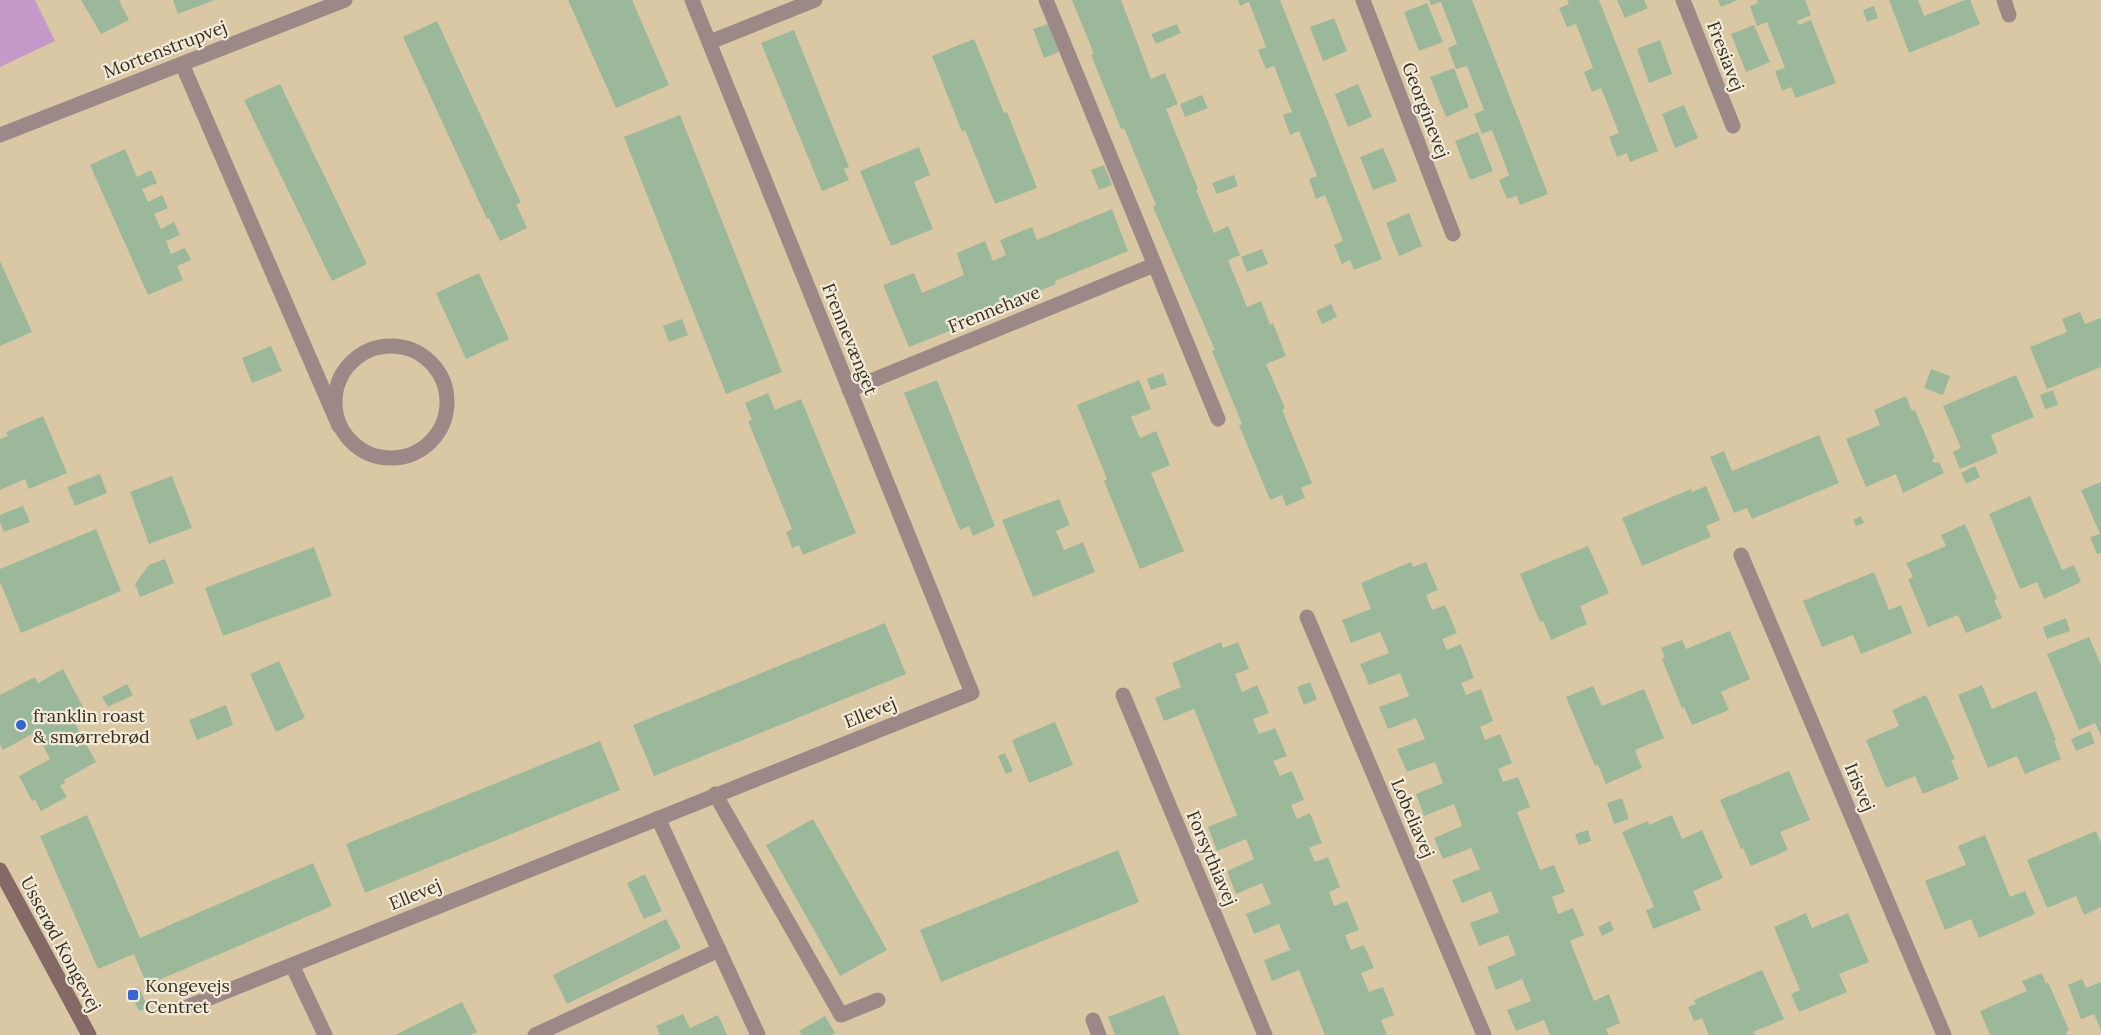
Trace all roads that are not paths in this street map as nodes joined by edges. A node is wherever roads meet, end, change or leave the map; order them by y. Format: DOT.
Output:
graph roads {
  1 [pos="345,0"];
  2 [pos="692,0"];
  3 [pos="815,0"];
  4 [pos="1046,0"];
  5 [pos="1363,0"];
  6 [pos="1683,0"];
  7 [pos="710,42"];
  8 [pos="182,64"];
  9 [pos="1733,126"];
  10 [pos="0,135"];
  11 [pos="1453,234"];
  12 [pos="1154,265"];
  13 [pos="849,390"];
  14 [pos="1218,419"];
  15 [pos="339,426"];
  16 [pos="1741,555"];
  17 [pos="1307,617"];
  18 [pos="972,693"];
  19 [pos="1123,696"];
  20 [pos="715,794"];
  21 [pos="658,818"];
  22 [pos="0,870"];
  23 [pos="718,950"];
  24 [pos="292,965"];
  25 [pos="878,1000"];
  26 [pos="187,1007"];
  27 [pos="1093,1020"];
  28 [pos="89,1035"];
  29 [pos="325,1035"];
  30 [pos="535,1035"];
  31 [pos="758,1035"];
  32 [pos="1099,1035"];
  33 [pos="1265,1035"];
  34 [pos="1484,1035"];
  35 [pos="1944,1035"];
  1 -- 8 [label="street, Mortenstrupvej"];
  2 -- 7 [label="street, Frennevænget"];
  3 -- 7 [label="street"];
  4 -- 12 [label="street"];
  5 -- 11 [label="street, Georginevej"];
  6 -- 9 [label="street, Fresiavej"];
  7 -- 13 [label="street, Frennevænget"];
  8 -- 10 [label="street, Mortenstrupvej"];
  8 -- 15 [label="street"];
  12 -- 13 [label="street, Frennehave"];
  12 -- 14 [label="street"];
  13 -- 18 [label="street, Frennevænget"];
  15 -- 15 [label="street"];
  16 -- 35 [label="street, Irisvej"];
  17 -- 34 [label="street, Lobeliavej"];
  18 -- 20 [label="street, Ellevej"];
  19 -- 33 [label="street, Forsythiavej"];
  20 -- 21 [label="street, Ellevej"];
  20 -- 25 [label="street"];
  21 -- 23 [label="street"];
  21 -- 24 [label="street, Ellevej"];
  22 -- 28 [label="main road, Usserød Kongevej"];
  23 -- 30 [label="street"];
  23 -- 31 [label="street"];
  24 -- 26 [label="street, Ellevej"];
  24 -- 29 [label="street"];
  27 -- 32 [label="street"];
}
